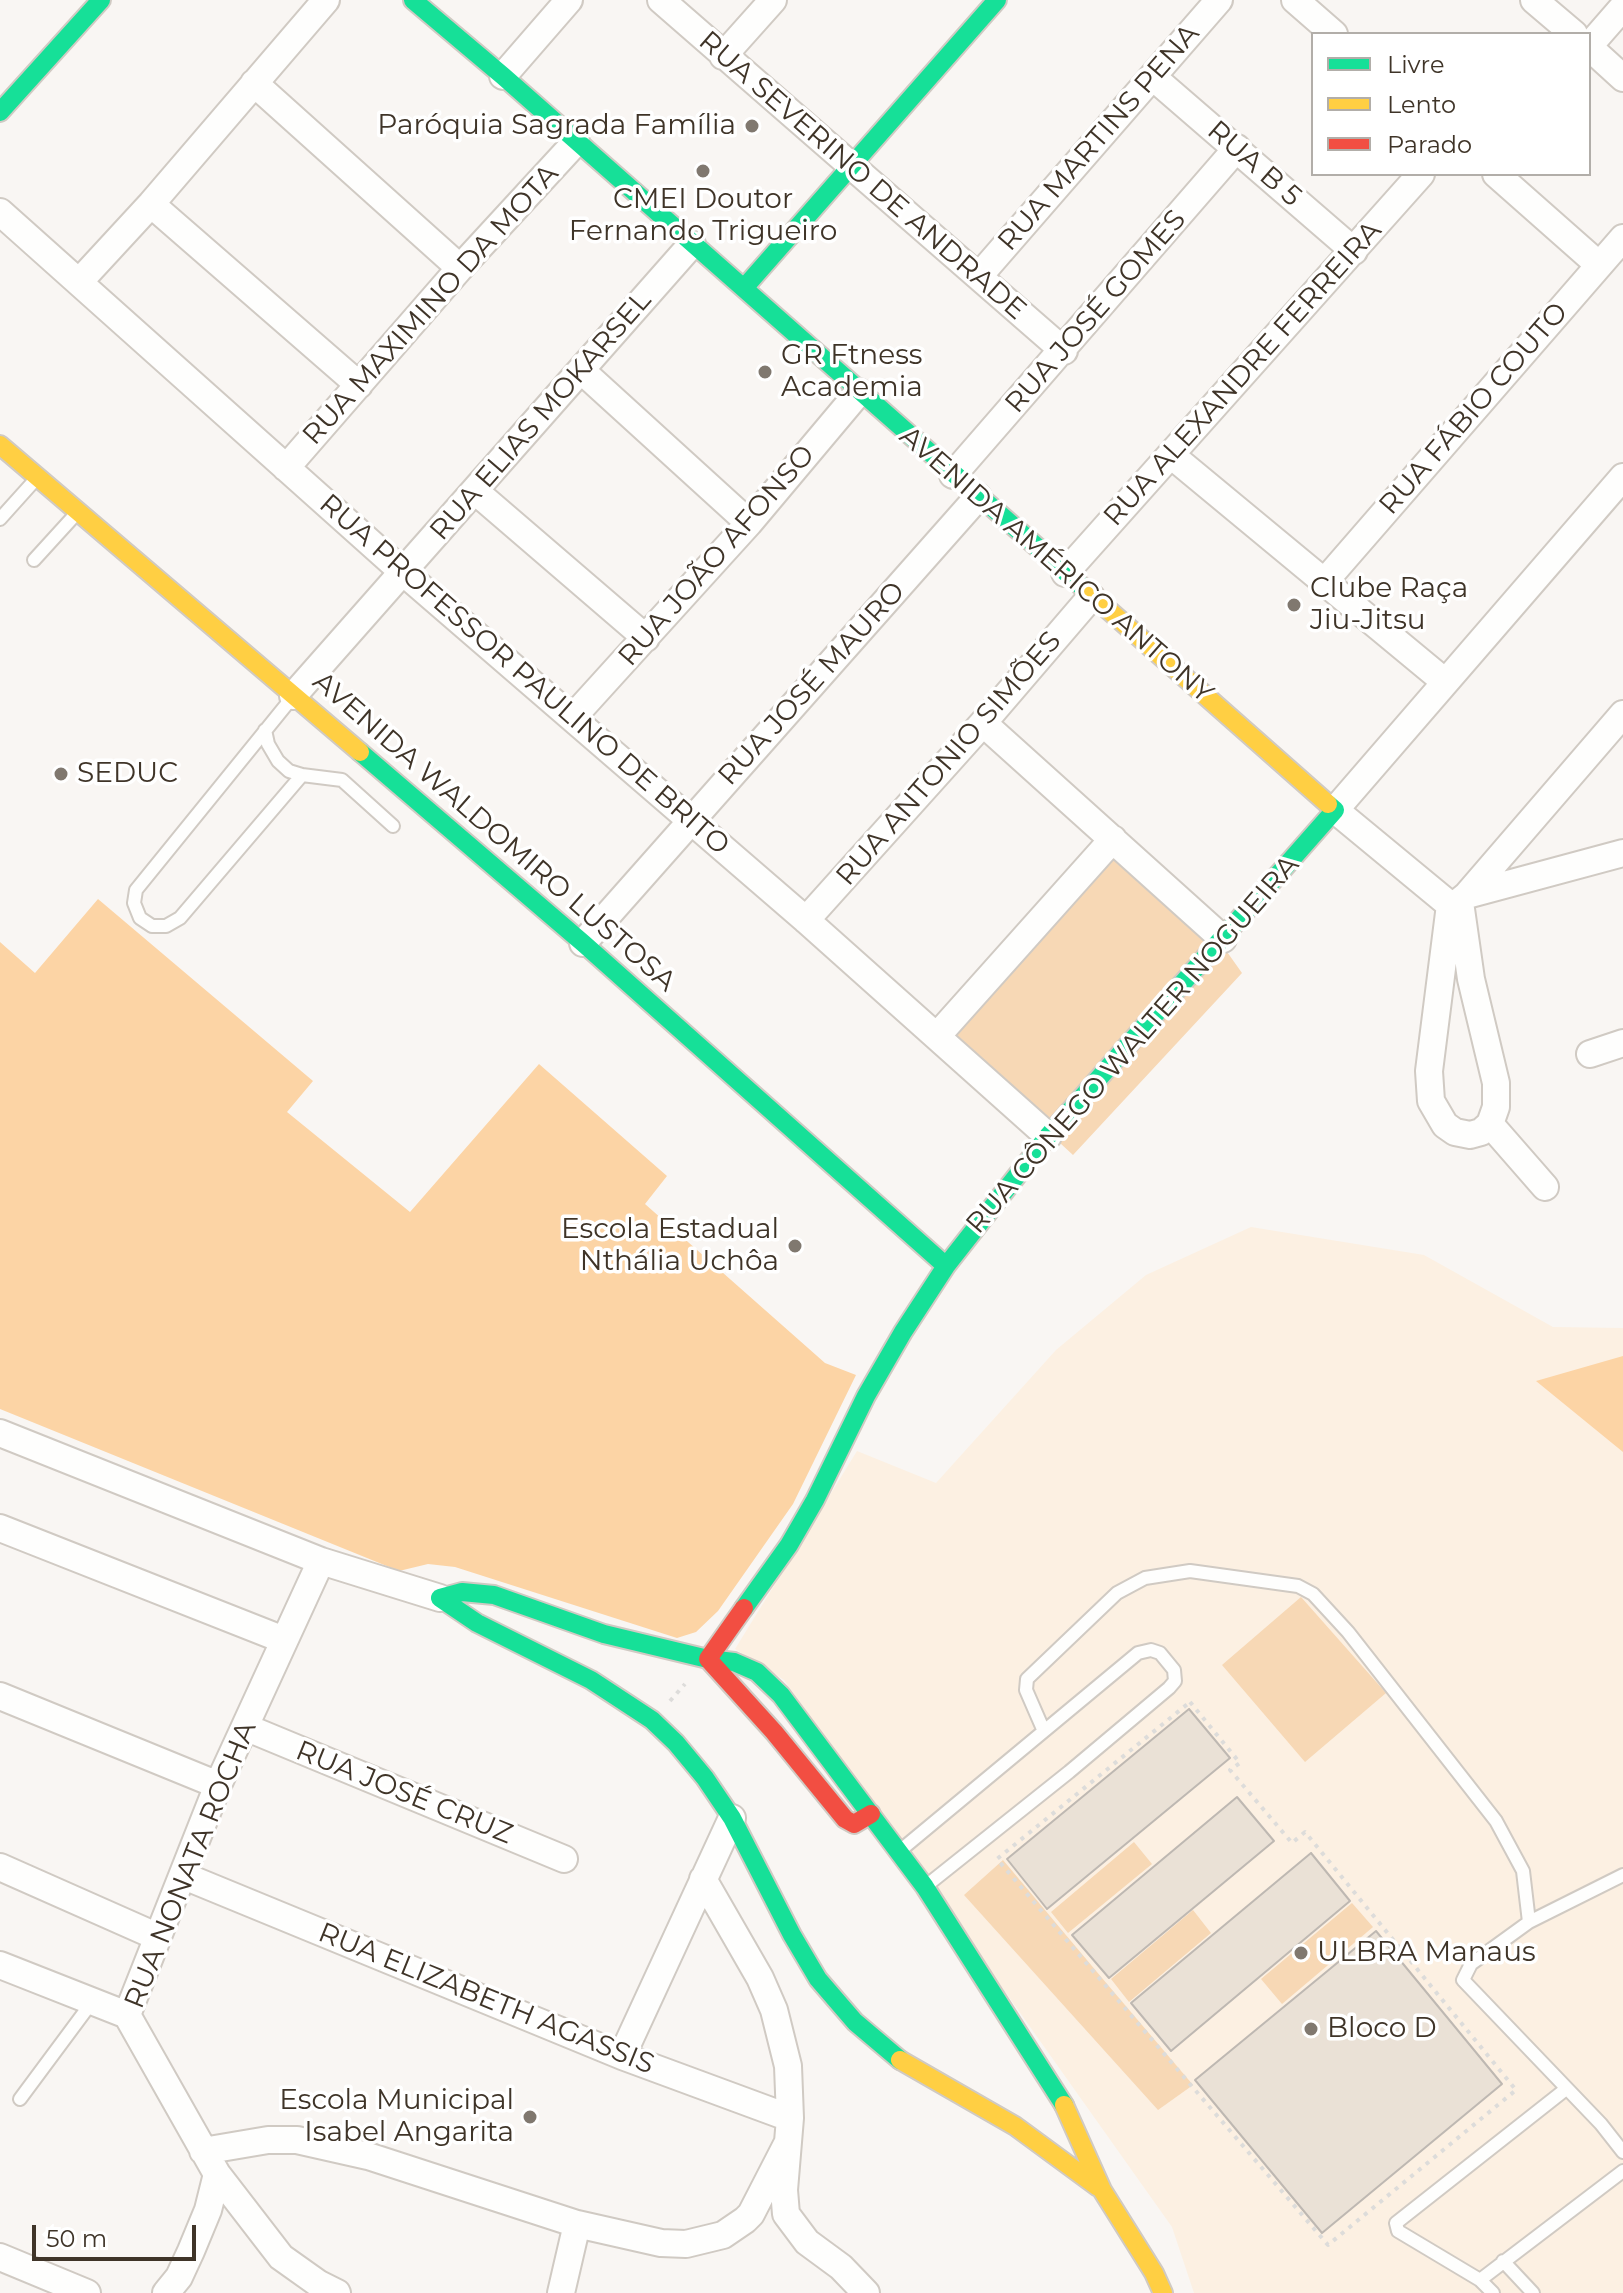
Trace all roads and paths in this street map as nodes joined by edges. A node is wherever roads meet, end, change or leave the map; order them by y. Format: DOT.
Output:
graph roads {
  1 [pos="101,0"];
  2 [pos="326,0"];
  3 [pos="413,0"];
  4 [pos="569,0"];
  5 [pos="661,0"];
  6 [pos="773,0"];
  7 [pos="997,0"];
  8 [pos="1219,0"];
  9 [pos="1295,0"];
  10 [pos="1534,0"];
  11 [pos="1623,7"];
  12 [pos="1332,32"];
  13 [pos="1572,32"];
  14 [pos="1591,44"];
  15 [pos="1591,48"];
  16 [pos="723,56"];
  17 [pos="503,76"];
  18 [pos="1154,78"];
  19 [pos="1623,78"];
  20 [pos="254,83"];
  21 [pos="0,112"];
  22 [pos="576,142"];
  23 [pos="1237,148"];
  24 [pos="850,167"];
  25 [pos="1419,176"];
  26 [pos="1498,176"];
  27 [pos="151,204"];
  28 [pos="0,212"];
  29 [pos="1623,238"];
  30 [pos="692,244"];
  31 [pos="1354,251"];
  32 [pos="1599,265"];
  33 [pos="460,268"];
  34 [pos="979,276"];
  35 [pos="79,282"];
  36 [pos="744,288"];
  37 [pos="1064,351"];
  38 [pos="582,371"];
  39 [pos="359,385"];
  40 [pos="859,392"];
  41 [pos="0,445"];
  42 [pos="1171,455"];
  43 [pos="286,468"];
  44 [pos="953,475"];
  45 [pos="1623,477"];
  46 [pos="37,478"];
  47 [pos="475,491"];
  48 [pos="978,497"];
  49 [pos="78,513"];
  50 [pos="0,519"];
  51 [pos="749,523"];
  52 [pos="34,560"];
  53 [pos="403,572"];
  54 [pos="1065,573"];
  55 [pos="1325,581"];
  56 [pos="1091,597"];
  57 [pos="646,638"];
  58 [pos="1444,681"];
  59 [pos="293,696"];
  60 [pos="1623,714"];
  61 [pos="573,717"];
  62 [pos="983,723"];
  63 [pos="265,730"];
  64 [pos="302,775"];
  65 [pos="1335,810"];
  66 [pos="691,821"];
  67 [pos="393,826"];
  68 [pos="1113,839"];
  69 [pos="1623,853"];
  70 [pos="1459,901"];
  71 [pos="806,920"];
  72 [pos="1223,939"];
  73 [pos="583,943"];
  74 [pos="937,1036"];
  75 [pos="1623,1043"];
  76 [pos="1590,1054"];
  77 [pos="1490,1124"];
  78 [pos="1048,1136"];
  79 [pos="1545,1187"];
  80 [pos="946,1266"];
  81 [pos="0,1433"];
  82 [pos="0,1528"];
  83 [pos="321,1561"];
  84 [pos="440,1598"];
  85 [pos="284,1640"];
  86 [pos="708,1659"];
  87 [pos="0,1696"];
  88 [pos="652,1720"];
  89 [pos="245,1727"];
  90 [pos="1043,1729"];
  91 [pos="218,1785"];
  92 [pos="871,1814"];
  93 [pos="732,1818"];
  94 [pos="899,1851"];
  95 [pos="564,1859"];
  96 [pos="997,1859"];
  97 [pos="0,1867"];
  98 [pos="1623,1875"];
  99 [pos="184,1876"];
  100 [pos="703,1879"];
  101 [pos="925,1887"];
  102 [pos="1529,1922"];
  103 [pos="158,1937"];
  104 [pos="0,1965"];
  105 [pos="92,2002"];
  106 [pos="127,2015"];
  107 [pos="622,2056"];
  108 [pos="1566,2089"];
  109 [pos="20,2099"];
  110 [pos="789,2131"];
  111 [pos="203,2151"];
  112 [pos="1623,2152"];
  113 [pos="1623,2171"];
  114 [pos="217,2174"];
  115 [pos="1102,2190"];
  116 [pos="577,2224"];
  117 [pos="0,2257"];
  118 [pos="1503,2261"];
  119 [pos="1480,2280"];
  120 [pos="87,2293"];
  121 [pos="166,2293"];
  122 [pos="337,2293"];
  123 [pos="561,2293"];
  124 [pos="866,2293"];
  125 [pos="1163,2293"];
  126 [pos="1493,2293"];
  127 [pos="1533,2293"];
  1 -- 21 [label="street"];
  2 -- 20 [label="street"];
  3 -- 17 [label="street, AVENIDA AMÉRICO ANTONY"];
  4 -- 17 [label="street"];
  5 -- 16 [label="street, RUA SEVERINO DE ANDRADE"];
  6 -- 16 [label="street"];
  7 -- 24 [label="street"];
  8 -- 18 [label="street, RUA MARTINS PENA"];
  9 -- 12 [label="street"];
  10 -- 13 [label="street"];
  11 -- 14 [label="street"];
  15 -- 19 [label="street"];
  16 -- 24 [label="street, RUA SEVERINO DE ANDRADE"];
  17 -- 22 [label="street, AVENIDA AMÉRICO ANTONY"];
  18 -- 23 [label="street, RUA B 5"];
  18 -- 34 [label="street, RUA MARTINS PENA"];
  20 -- 27 [label="street"];
  20 -- 33 [label="street"];
  22 -- 30 [label="street, AVENIDA AMÉRICO ANTONY"];
  22 -- 33 [label="street, RUA MAXIMINO DA MOTA"];
  23 -- 31 [label="street, RUA B 5"];
  23 -- 37 [label="street, RUA JOSÉ GOMES"];
  24 -- 34 [label="street, RUA SEVERINO DE ANDRADE"];
  24 -- 36 [label="street"];
  25 -- 31 [label="street, RUA ALEXANDRE FERREIRA"];
  26 -- 32 [label="street"];
  27 -- 35 [label="street"];
  27 -- 39 [label="street"];
  28 -- 35 [label="street, RUA PROFESSOR PAULINO DE BRITO"];
  29 -- 32 [label="street, RUA FÁBIO COUTO"];
  30 -- 36 [label="street, AVENIDA AMÉRICO ANTONY"];
  30 -- 38 [label="street, RUA ELIAS MOKARSEL"];
  31 -- 42 [label="street, RUA ALEXANDRE FERREIRA"];
  32 -- 55 [label="street, RUA FÁBIO COUTO"];
  33 -- 39 [label="street, RUA MAXIMINO DA MOTA"];
  34 -- 37 [label="street, RUA SEVERINO DE ANDRADE"];
  35 -- 43 [label="street, RUA PROFESSOR PAULINO DE BRITO"];
  36 -- 40 [label="street, AVENIDA AMÉRICO ANTONY"];
  37 -- 44 [label="street, RUA JOSÉ GOMES"];
  38 -- 47 [label="street, RUA ELIAS MOKARSEL"];
  38 -- 51 [label="street"];
  39 -- 43 [label="street, RUA MAXIMINO DA MOTA"];
  40 -- 44 [label="street, AVENIDA AMÉRICO ANTONY"];
  40 -- 51 [label="street, RUA JOÃO AFONSO"];
  41 -- 46 [label="street, AVENIDA WALDOMIRO LUSTOSA"];
  42 -- 54 [label="street, RUA ALEXANDRE FERREIRA"];
  42 -- 55 [label="street"];
  43 -- 53 [label="street, RUA PROFESSOR PAULINO DE BRITO"];
  44 -- 48 [label="street, AVENIDA AMÉRICO ANTONY"];
  45 -- 58 [label="street, RUA CÔNEGO WALTER NOGUEIRA"];
  46 -- 49 [label="street, AVENIDA WALDOMIRO LUSTOSA"];
  46 -- 50 [label="lane"];
  47 -- 53 [label="street, RUA ELIAS MOKARSEL"];
  47 -- 57 [label="street"];
  48 -- 54 [label="street, AVENIDA AMÉRICO ANTONY"];
  48 -- 66 [label="street, RUA JOSÉ MAURO"];
  49 -- 52 [label="lane"];
  49 -- 59 [label="street, AVENIDA WALDOMIRO LUSTOSA"];
  51 -- 57 [label="street, RUA JOÃO AFONSO"];
  53 -- 59 [label="street, RUA ELIAS MOKARSEL"];
  53 -- 61 [label="street, RUA PROFESSOR PAULINO DE BRITO"];
  54 -- 56 [label="street, AVENIDA AMÉRICO ANTONY"];
  55 -- 58 [label="street"];
  56 -- 62 [label="street, RUA ANTONIO SIMÕES"];
  56 -- 65 [label="street, AVENIDA AMÉRICO ANTONY"];
  57 -- 61 [label="street, RUA JOÃO AFONSO"];
  58 -- 65 [label="street, RUA CÔNEGO WALTER NOGUEIRA"];
  59 -- 63 [label="lane"];
  59 -- 73 [label="street, AVENIDA WALDOMIRO LUSTOSA"];
  60 -- 70 [label="street"];
  61 -- 66 [label="street, RUA PROFESSOR PAULINO DE BRITO"];
  62 -- 68 [label="street"];
  62 -- 71 [label="street, RUA ANTONIO SIMÕES"];
  63 -- 64 [label="lane"];
  63 -- 64 [label="lane"];
  64 -- 67 [label="lane"];
  65 -- 70 [label="street, AVENIDA AMÉRICO ANTONY"];
  65 -- 72 [label="street, RUA CÔNEGO WALTER NOGUEIRA"];
  66 -- 71 [label="street, RUA PROFESSOR PAULINO DE BRITO"];
  66 -- 73 [label="street, RUA JOSÉ MAURO"];
  68 -- 72 [label="street"];
  68 -- 74 [label="street"];
  69 -- 70 [label="street"];
  70 -- 77 [label="street"];
  70 -- 77 [label="street"];
  71 -- 74 [label="street, RUA PROFESSOR PAULINO DE BRITO"];
  72 -- 78 [label="street, RUA CÔNEGO WALTER NOGUEIRA"];
  73 -- 80 [label="street, AVENIDA WALDOMIRO LUSTOSA"];
  74 -- 78 [label="street, RUA PROFESSOR PAULINO DE BRITO"];
  75 -- 76 [label="street"];
  77 -- 79 [label="street"];
  78 -- 80 [label="street, RUA CÔNEGO WALTER NOGUEIRA"];
  80 -- 86 [label="street, RUA CÔNEGO WALTER NOGUEIRA"];
  81 -- 83 [label="street"];
  82 -- 85 [label="street"];
  83 -- 84 [label="street"];
  83 -- 85 [label="street, RUA NONATA ROCHA"];
  84 -- 86 [label="street"];
  84 -- 88 [label="street"];
  85 -- 89 [label="street, RUA NONATA ROCHA"];
  86 -- 88 [label="path"];
  86 -- 92 [label="street"];
  86 -- 92 [label="street"];
  87 -- 91 [label="street"];
  88 -- 93 [label="street"];
  89 -- 91 [label="street, RUA NONATA ROCHA"];
  89 -- 95 [label="street, RUA JOSÉ CRUZ"];
  90 -- 94 [label="lane"];
  90 -- 101 [label="lane"];
  90 -- 102 [label="lane"];
  91 -- 99 [label="street, RUA NONATA ROCHA"];
  92 -- 94 [label="street"];
  93 -- 100 [label="street"];
  93 -- 115 [label="street"];
  94 -- 101 [label="street"];
  96 -- 96 [label="path"];
  97 -- 103 [label="street"];
  98 -- 102 [label="lane"];
  99 -- 103 [label="street, RUA NONATA ROCHA"];
  99 -- 107 [label="street, RUA ELIZABETH AGASSIS"];
  100 -- 107 [label="street"];
  100 -- 110 [label="street"];
  101 -- 115 [label="street"];
  102 -- 108 [label="lane"];
  103 -- 106 [label="street, RUA NONATA ROCHA"];
  104 -- 105 [label="street"];
  105 -- 106 [label="street"];
  105 -- 109 [label="lane"];
  106 -- 111 [label="street, RUA NONATA ROCHA"];
  107 -- 110 [label="street, RUA ELIZABETH AGASSIS"];
  108 -- 112 [label="lane"];
  108 -- 119 [label="lane"];
  110 -- 116 [label="street"];
  110 -- 124 [label="street"];
  111 -- 114 [label="street, RUA NONATA ROCHA"];
  111 -- 116 [label="street"];
  113 -- 118 [label="lane"];
  114 -- 121 [label="street"];
  114 -- 122 [label="street, RUA NONATA ROCHA"];
  115 -- 125 [label="street"];
  116 -- 123 [label="street"];
  117 -- 120 [label="street"];
  118 -- 119 [label="lane"];
  118 -- 127 [label="lane"];
  119 -- 126 [label="lane"];
}
